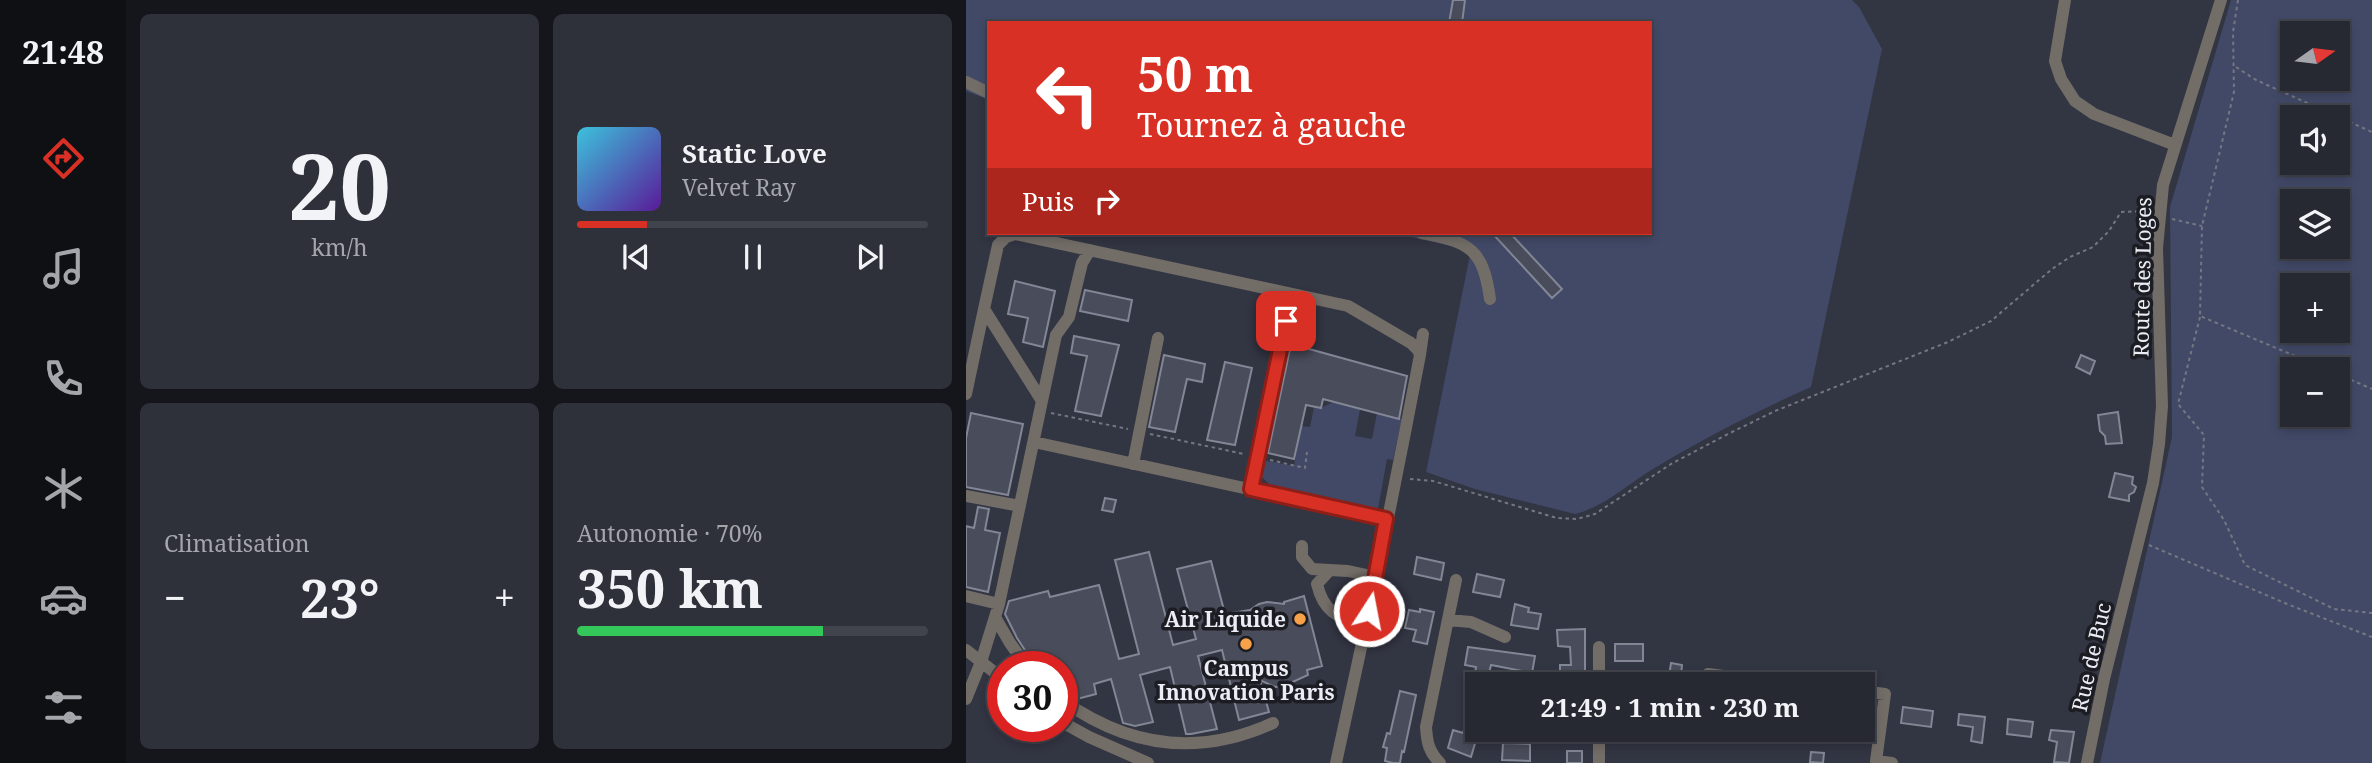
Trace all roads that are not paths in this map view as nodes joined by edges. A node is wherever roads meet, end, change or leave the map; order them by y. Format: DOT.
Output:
graph roads {
  1 [pos="2065,0"];
  2 [pos="2221,0"];
  3 [pos="966,82"];
  4 [pos="987,92"];
  5 [pos="2175,145"];
  6 [pos="1012,235"];
  7 [pos="1020,235"];
  8 [pos="1434,235"];
  9 [pos="1090,250"];
  10 [pos="1292,294"];
  11 [pos="1490,299"];
  12 [pos="984,309"];
  13 [pos="1423,334"];
  14 [pos="1158,338"];
  15 [pos="1420,355"];
  16 [pos="966,394"];
  17 [pos="1041,406"];
  18 [pos="1034,442"];
  19 [pos="1133,464"];
  20 [pos="1251,489"];
  21 [pos="966,496"];
  22 [pos="1020,506"];
  23 [pos="1386,519"];
  24 [pos="1302,546"];
  25 [pos="2134,560"];
  26 [pos="1329,571"];
  27 [pos="1376,577"];
  28 [pos="1456,580"];
  29 [pos="966,596"];
  30 [pos="999,604"];
  31 [pos="995,617"];
  32 [pos="1448,620"];
  33 [pos="1366,626"];
  34 [pos="1505,637"];
  35 [pos="1599,648"];
  36 [pos="966,650"];
  37 [pos="1016,651"];
  38 [pos="981,662"];
  39 [pos="987,667"];
  40 [pos="1599,672"];
  41 [pos="1875,693"];
  42 [pos="966,699"];
  43 [pos="1078,708"];
  44 [pos="1273,723"];
  45 [pos="1078,731"];
  46 [pos="1599,742"];
  47 [pos="1132,760"];
  48 [pos="1148,763"];
  49 [pos="1336,763"];
  50 [pos="1440,763"];
  51 [pos="1600,763"];
  52 [pos="1892,763"];
  53 [pos="2087,763"];
  1 -- 5 [label="street"];
  2 -- 5 [label="street, Route des Loges"];
  3 -- 4 [label="street"];
  5 -- 25 [label="street, Route des Loges"];
  6 -- 12 [label="street"];
  7 -- 9 [label="street"];
  8 -- 11 [label="street"];
  9 -- 10 [label="street"];
  9 -- 17 [label="street"];
  10 -- 15 [label="street"];
  10 -- 20 [label="street"];
  12 -- 16 [label="street"];
  12 -- 17 [label="street"];
  13 -- 15 [label="street"];
  14 -- 19 [label="street"];
  15 -- 23 [label="street"];
  17 -- 18 [label="street"];
  18 -- 19 [label="street"];
  18 -- 22 [label="street"];
  19 -- 20 [label="street"];
  20 -- 23 [label="street"];
  21 -- 22 [label="street"];
  22 -- 30 [label="street"];
  23 -- 27 [label="street"];
  24 -- 26 [label="street"];
  25 -- 53 [label="street, Rue de Buc"];
  26 -- 27 [label="street"];
  26 -- 33 [label="street"];
  27 -- 33 [label="street"];
  28 -- 32 [label="street"];
  29 -- 30 [label="street"];
  30 -- 31 [label="street"];
  31 -- 37 [label="street"];
  31 -- 38 [label="street"];
  32 -- 34 [label="street"];
  32 -- 50 [label="street"];
  33 -- 49 [label="street"];
  35 -- 40 [label="street"];
  36 -- 38 [label="street"];
  38 -- 39 [label="street"];
  38 -- 42 [label="street"];
  41 -- 52 [label="street"];
  43 -- 44 [label="street"];
  45 -- 47 [label="street"];
  46 -- 51 [label="street"];
  47 -- 48 [label="street"];
}
